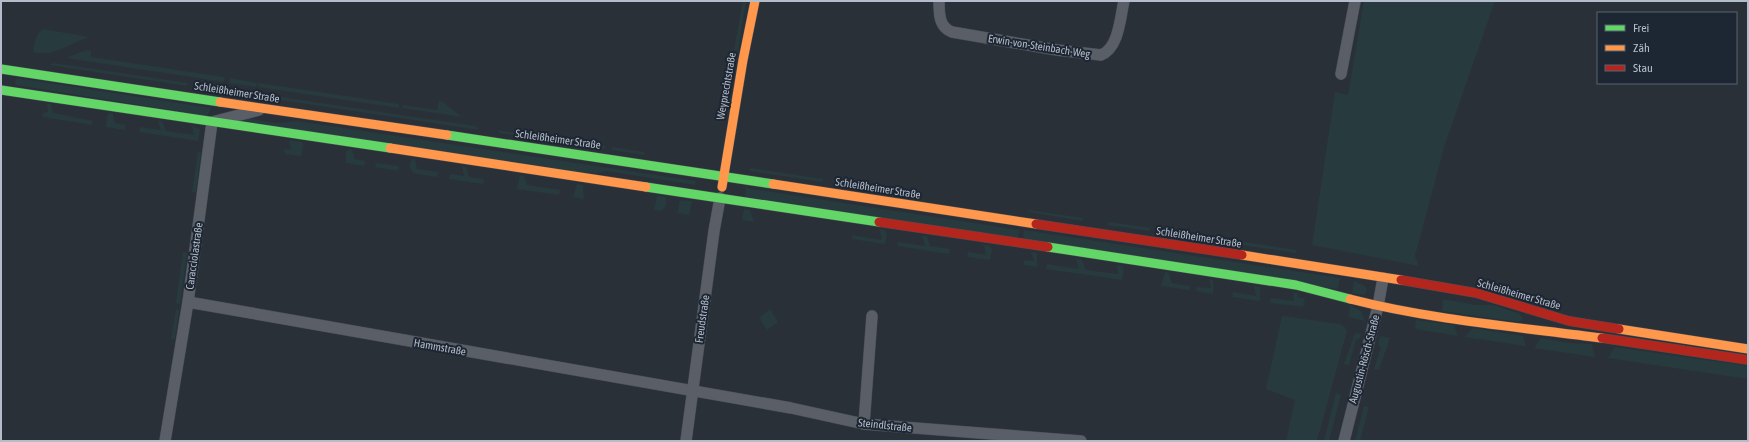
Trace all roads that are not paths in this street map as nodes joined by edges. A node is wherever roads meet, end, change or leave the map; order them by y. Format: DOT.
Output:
graph roads {
  1 [pos="754,1"];
  2 [pos="939,1"];
  3 [pos="1124,1"];
  4 [pos="1355,1"];
  5 [pos="1,69"];
  6 [pos="21,73"];
  7 [pos="1342,74"];
  8 [pos="1,90"];
  9 [pos="18,93"];
  10 [pos="263,108"];
  11 [pos="212,122"];
  12 [pos="723,176"];
  13 [pos="720,198"];
  14 [pos="1383,278"];
  15 [pos="188,302"];
  16 [pos="1378,306"];
  17 [pos="872,316"];
  18 [pos="1748,349"];
  19 [pos="1748,360"];
  20 [pos="693,392"];
  21 [pos="864,424"];
  22 [pos="165,441"];
  23 [pos="686,441"];
  24 [pos="1081,441"];
  25 [pos="1344,441"];
  1 -- 12 [label="main road, Weyprechtstraße"];
  2 -- 3 [label="street, Erwin-von-Steinbach-Weg"];
  4 -- 7 [label="street"];
  5 -- 6 [label="main road, Schleißheimer Straße"];
  6 -- 9 [label="main road"];
  6 -- 10 [label="main road, Schleißheimer Straße"];
  8 -- 9 [label="main road"];
  9 -- 11 [label="main road"];
  10 -- 11 [label="street"];
  10 -- 12 [label="main road, Schleißheimer Straße"];
  11 -- 13 [label="main road"];
  11 -- 15 [label="street, Caracciolastraße"];
  12 -- 13 [label="main road, Weyprechtstraße"];
  12 -- 14 [label="main road, Schleißheimer Straße"];
  13 -- 16 [label="main road"];
  13 -- 20 [label="street, Freudstraße"];
  14 -- 16 [label="street, Augustin-Rösch-Straße"];
  14 -- 18 [label="main road, Schleißheimer Straße"];
  15 -- 20 [label="street, Hammstraße"];
  15 -- 22 [label="street, Caracciolastraße"];
  16 -- 19 [label="main road"];
  16 -- 25 [label="street, Augustin-Rösch-Straße"];
  17 -- 21 [label="street"];
  20 -- 21 [label="street, Steindlstraße"];
  20 -- 23 [label="street, Freudstraße"];
  21 -- 24 [label="street, Steindlstraße"];
}
